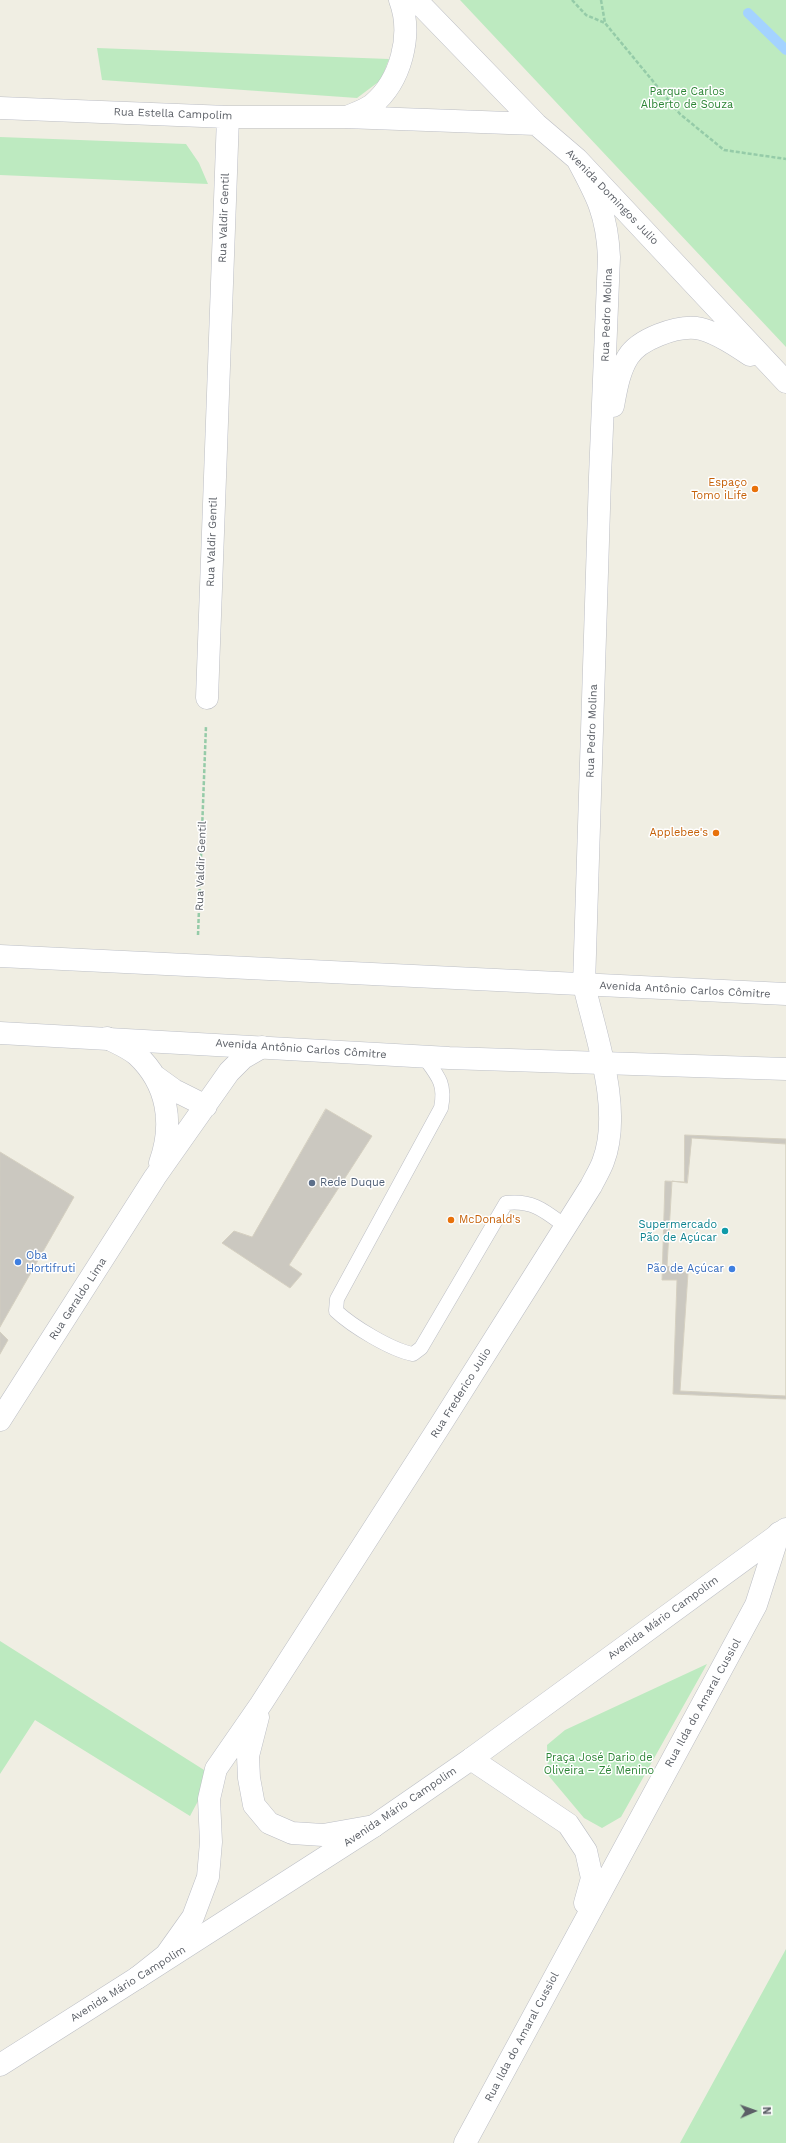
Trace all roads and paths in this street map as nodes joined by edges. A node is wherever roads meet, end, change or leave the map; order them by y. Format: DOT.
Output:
graph roads {
  1 [pos="400,0"];
  2 [pos="416,0"];
  3 [pos="572,0"];
  4 [pos="601,0"];
  5 [pos="605,23"];
  6 [pos="0,108"];
  7 [pos="228,117"];
  8 [pos="345,117"];
  9 [pos="536,124"];
  10 [pos="577,159"];
  11 [pos="786,159"];
  12 [pos="781,377"];
  13 [pos="600,477"];
  14 [pos="206,698"];
  15 [pos="0,956"];
  16 [pos="197,967"];
  17 [pos="584,985"];
  18 [pos="786,994"];
  19 [pos="0,1033"];
  20 [pos="107,1038"];
  21 [pos="262,1047"];
  22 [pos="424,1057"];
  23 [pos="603,1064"];
  24 [pos="786,1069"];
  25 [pos="156,1077"];
  26 [pos="206,1106"];
  27 [pos="155,1177"];
  28 [pos="566,1226"];
  29 [pos="0,1420"];
  30 [pos="783,1531"];
  31 [pos="261,1704"];
  32 [pos="471,1759"];
  33 [pos="374,1826"];
  34 [pos="578,1930"];
  35 [pos="137,1978"];
  36 [pos="0,2065"];
  37 [pos="465,2143"];
  1 -- 8 [label="street, Rua Estella Campolim"];
  2 -- 9 [label="street, Avenida Domingos Julio"];
  3 -- 5 [label="path"];
  4 -- 5 [label="path"];
  5 -- 11 [label="path"];
  6 -- 7 [label="street, Rua Estella Campolim"];
  7 -- 8 [label="street, Rua Estella Campolim"];
  7 -- 14 [label="street, Rua Valdir Gentil"];
  8 -- 9 [label="street, Rua Estella Campolim"];
  9 -- 10 [label="street, Avenida Domingos Julio"];
  10 -- 12 [label="street, Avenida Domingos Julio"];
  10 -- 13 [label="street, Rua Pedro Molina"];
  12 -- 13 [label="street, Rua Pedro Molina"];
  13 -- 17 [label="street, Rua Pedro Molina"];
  14 -- 16 [label="path, Rua Valdir Gentil"];
  15 -- 16 [label="street, Avenida Antônio Carlos Cômitre"];
  16 -- 17 [label="street, Avenida Antônio Carlos Cômitre"];
  17 -- 18 [label="street, Avenida Antônio Carlos Cômitre"];
  17 -- 23 [label="street, Avenida Antônio Carlos Cômitre"];
  19 -- 20 [label="street, Avenida Antônio Carlos Cômitre"];
  20 -- 21 [label="street, Avenida Antônio Carlos Cômitre"];
  20 -- 25 [label="street, Rua Geraldo Lima"];
  21 -- 22 [label="street, Avenida Antônio Carlos Cômitre"];
  21 -- 26 [label="street, Rua Geraldo Lima"];
  22 -- 23 [label="street, Avenida Antônio Carlos Cômitre"];
  22 -- 28 [label="lane"];
  23 -- 24 [label="street, Avenida Antônio Carlos Cômitre"];
  23 -- 28 [label="street, Rua Frederico Julio"];
  25 -- 26 [label="street, Rua Geraldo Lima"];
  25 -- 27 [label="street, Rua Geraldo Lima"];
  26 -- 27 [label="street, Rua Geraldo Lima"];
  27 -- 29 [label="street, Rua Geraldo Lima"];
  28 -- 31 [label="street, Rua Frederico Julio"];
  30 -- 32 [label="street, Avenida Mário Campolim"];
  30 -- 34 [label="street, Rua Ilda do Amaral Cussiol"];
  31 -- 33 [label="street, Rua Frederico Julio"];
  31 -- 35 [label="street, Rua Frederico Julio"];
  32 -- 33 [label="street, Avenida Mário Campolim"];
  32 -- 34 [label="street, Rua Ilda do Amaral Cussiol"];
  33 -- 35 [label="street, Avenida Mário Campolim"];
  34 -- 37 [label="street, Rua Ilda do Amaral Cussiol"];
  35 -- 36 [label="street, Avenida Mário Campolim"];
}
